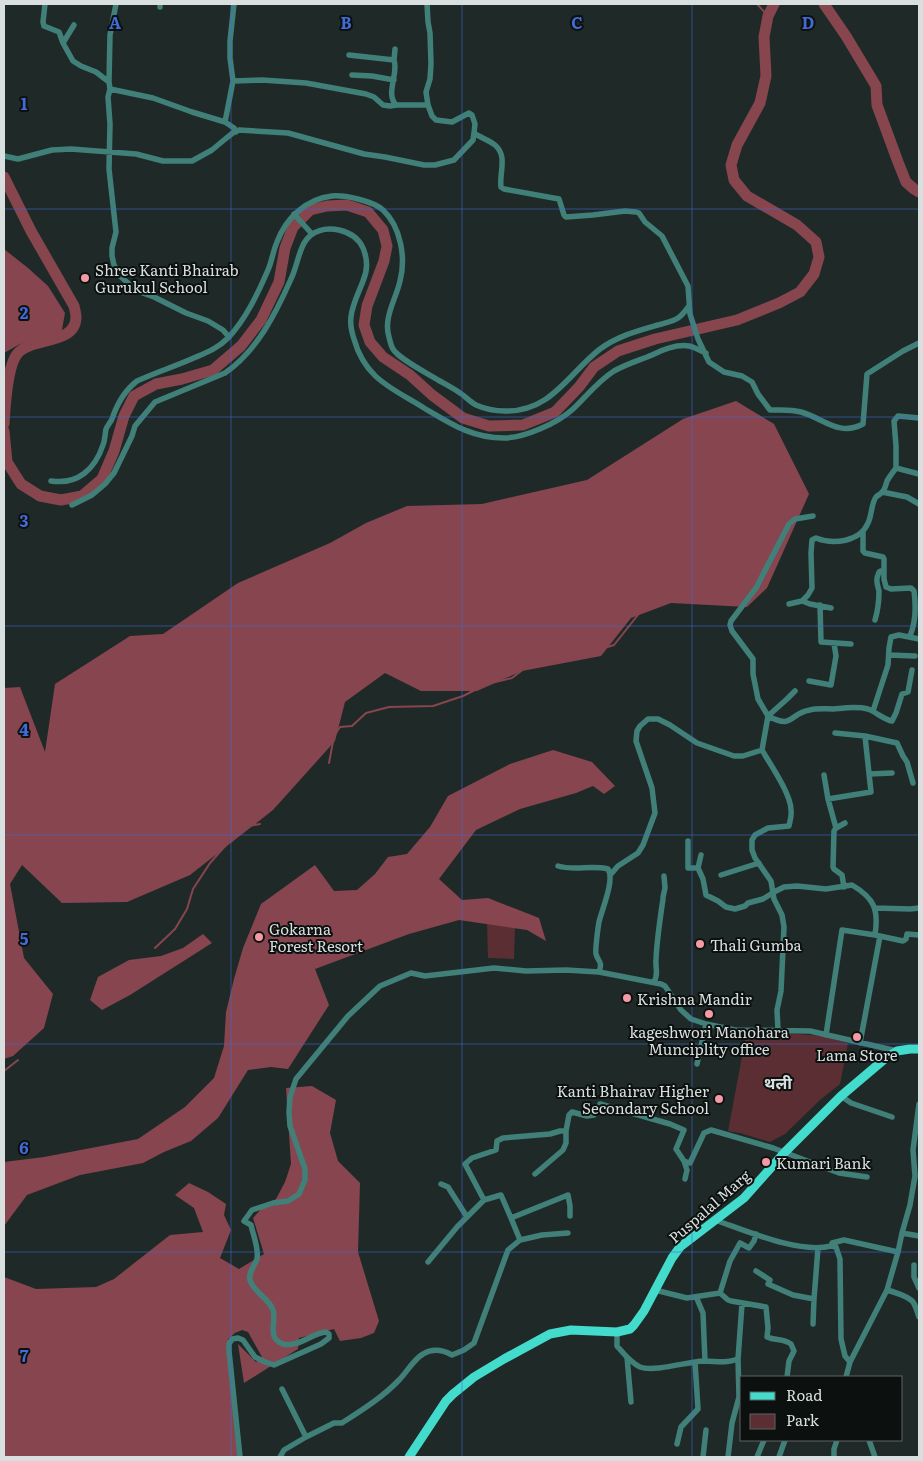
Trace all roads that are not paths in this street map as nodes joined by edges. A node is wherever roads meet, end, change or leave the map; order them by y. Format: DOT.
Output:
graph roads {
  1 [pos="45,4"];
  2 [pos="116,4"];
  3 [pos="234,4"];
  4 [pos="427,4"];
  5 [pos="74,26"];
  6 [pos="63,44"];
  7 [pos="395,49"];
  8 [pos="349,55"];
  9 [pos="394,60"];
  10 [pos="352,75"];
  11 [pos="394,80"];
  12 [pos="232,81"];
  13 [pos="109,86"];
  14 [pos="396,105"];
  15 [pos="428,105"];
  16 [pos="225,122"];
  17 [pos="236,132"];
  18 [pos="474,133"];
  19 [pos="109,151"];
  20 [pos="4,156"];
  21 [pos="294,214"];
  22 [pos="311,233"];
  23 [pos="689,306"];
  24 [pos="229,337"];
  25 [pos="919,343"];
  26 [pos="706,353"];
  27 [pos="919,418"];
  28 [pos="896,468"];
  29 [pos="919,474"];
  30 [pos="51,481"];
  31 [pos="882,492"];
  32 [pos="72,504"];
  33 [pos="919,504"];
  34 [pos="813,516"];
  35 [pos="863,532"];
  36 [pos="884,570"];
  37 [pos="802,601"];
  38 [pos="789,604"];
  39 [pos="820,605"];
  40 [pos="831,608"];
  41 [pos="875,620"];
  42 [pos="910,636"];
  43 [pos="919,639"];
  44 [pos="834,643"];
  45 [pos="851,644"];
  46 [pos="889,655"];
  47 [pos="915,656"];
  48 [pos="912,670"];
  49 [pos="809,681"];
  50 [pos="795,691"];
  51 [pos="873,711"];
  52 [pos="768,716"];
  53 [pos="835,733"];
  54 [pos="864,736"];
  55 [pos="762,750"];
  56 [pos="892,773"];
  57 [pos="869,774"];
  58 [pos="824,775"];
  59 [pos="913,783"];
  60 [pos="828,799"];
  61 [pos="845,823"];
  62 [pos="836,828"];
  63 [pos="688,841"];
  64 [pos="701,855"];
  65 [pos="759,863"];
  66 [pos="558,866"];
  67 [pos="698,868"];
  68 [pos="611,874"];
  69 [pos="721,875"];
  70 [pos="664,876"];
  71 [pos="844,887"];
  72 [pos="774,892"];
  73 [pos="875,908"];
  74 [pos="919,908"];
  75 [pos="919,935"];
  76 [pos="877,936"];
  77 [pos="599,972"];
  78 [pos="654,982"];
  79 [pos="706,1024"];
  80 [pos="778,1030"];
  81 [pos="826,1034"];
  82 [pos="860,1044"];
  83 [pos="919,1049"];
  84 [pos="897,1051"];
  85 [pos="697,1064"];
  86 [pos="841,1096"];
  87 [pos="919,1104"];
  88 [pos="892,1117"];
  89 [pos="566,1131"];
  90 [pos="785,1152"];
  91 [pos="684,1161"];
  92 [pos="535,1174"];
  93 [pos="867,1177"];
  94 [pos="685,1179"];
  95 [pos="441,1184"];
  96 [pos="484,1200"];
  97 [pos="570,1216"];
  98 [pos="467,1217"];
  99 [pos="511,1218"];
  100 [pos="715,1220"];
  101 [pos="902,1233"];
  102 [pos="568,1234"];
  103 [pos="756,1234"];
  104 [pos="919,1236"];
  105 [pos="520,1240"];
  106 [pos="831,1246"];
  107 [pos="818,1248"];
  108 [pos="898,1252"];
  109 [pos="428,1262"];
  110 [pos="914,1265"];
  111 [pos="756,1271"];
  112 [pos="919,1288"];
  113 [pos="655,1290"];
  114 [pos="887,1290"];
  115 [pos="720,1293"];
  116 [pos="814,1298"];
  117 [pos="697,1299"];
  118 [pos="742,1304"];
  119 [pos="919,1317"];
  120 [pos="813,1324"];
  121 [pos="618,1332"];
  122 [pos="627,1357"];
  123 [pos="738,1359"];
  124 [pos="705,1361"];
  125 [pos="695,1362"];
  126 [pos="850,1362"];
  127 [pos="787,1376"];
  128 [pos="846,1376"];
  129 [pos="282,1389"];
  130 [pos="740,1390"];
  131 [pos="631,1402"];
  132 [pos="706,1430"];
  133 [pos="306,1437"];
  134 [pos="764,1441"];
  135 [pos="785,1441"];
  136 [pos="836,1441"];
  137 [pos="869,1441"];
  138 [pos="677,1444"];
  139 [pos="240,1457"];
  140 [pos="280,1457"];
  141 [pos="410,1457"];
  142 [pos="703,1457"];
  143 [pos="728,1457"];
  144 [pos="757,1457"];
  145 [pos="779,1457"];
  146 [pos="834,1457"];
  147 [pos="875,1457"];
  1 -- 6 [label="street"];
  2 -- 13 [label="street"];
  3 -- 12 [label="street"];
  4 -- 15 [label="street"];
  5 -- 6 [label="street"];
  6 -- 13 [label="street"];
  7 -- 9 [label="street"];
  8 -- 9 [label="street"];
  9 -- 11 [label="street"];
  10 -- 11 [label="street"];
  11 -- 14 [label="street"];
  12 -- 14 [label="street"];
  12 -- 16 [label="street"];
  13 -- 16 [label="street"];
  13 -- 19 [label="street"];
  14 -- 15 [label="street"];
  15 -- 18 [label="street"];
  16 -- 17 [label="street"];
  17 -- 18 [label="street"];
  17 -- 19 [label="street"];
  18 -- 23 [label="street"];
  19 -- 20 [label="street"];
  19 -- 24 [label="street"];
  21 -- 22 [label="street"];
  21 -- 23 [label="street"];
  21 -- 24 [label="street"];
  22 -- 26 [label="street"];
  22 -- 32 [label="street"];
  23 -- 26 [label="street"];
  24 -- 30 [label="street"];
  25 -- 26 [label="street"];
  27 -- 28 [label="street"];
  28 -- 29 [label="street"];
  28 -- 31 [label="street"];
  31 -- 33 [label="street"];
  31 -- 35 [label="street"];
  34 -- 52 [label="street"];
  35 -- 36 [label="street"];
  35 -- 37 [label="street"];
  36 -- 41 [label="street"];
  36 -- 42 [label="street"];
  37 -- 38 [label="street"];
  37 -- 39 [label="street"];
  39 -- 40 [label="street"];
  39 -- 44 [label="street"];
  42 -- 43 [label="street"];
  42 -- 46 [label="street"];
  44 -- 45 [label="street"];
  44 -- 49 [label="street"];
  46 -- 47 [label="street"];
  46 -- 51 [label="street"];
  48 -- 51 [label="street"];
  50 -- 52 [label="street"];
  51 -- 52 [label="street"];
  52 -- 55 [label="street"];
  53 -- 54 [label="street"];
  54 -- 57 [label="street"];
  54 -- 59 [label="street"];
  55 -- 65 [label="street"];
  55 -- 68 [label="street"];
  56 -- 57 [label="street"];
  57 -- 60 [label="street"];
  58 -- 60 [label="street"];
  60 -- 62 [label="street"];
  61 -- 62 [label="street"];
  62 -- 71 [label="street"];
  63 -- 67 [label="street"];
  64 -- 67 [label="street"];
  65 -- 69 [label="street"];
  65 -- 72 [label="street"];
  66 -- 68 [label="street"];
  67 -- 72 [label="street"];
  68 -- 77 [label="street"];
  70 -- 78 [label="street"];
  71 -- 72 [label="street"];
  71 -- 73 [label="street"];
  72 -- 80 [label="street"];
  73 -- 74 [label="street"];
  73 -- 76 [label="street"];
  75 -- 76 [label="street"];
  76 -- 81 [label="street"];
  76 -- 82 [label="street"];
  77 -- 78 [label="street"];
  77 -- 139 [label="street"];
  78 -- 79 [label="street"];
  79 -- 80 [label="street"];
  79 -- 85 [label="street"];
  80 -- 81 [label="street"];
  81 -- 82 [label="street"];
  82 -- 84 [label="street"];
  83 -- 84 [label="main road"];
  84 -- 86 [label="main road, Puspalal Marg"];
  86 -- 88 [label="street"];
  86 -- 90 [label="main road, Puspalal Marg"];
  87 -- 101 [label="street"];
  89 -- 91 [label="street"];
  89 -- 92 [label="street"];
  89 -- 96 [label="street"];
  90 -- 91 [label="street"];
  90 -- 93 [label="street"];
  90 -- 100 [label="main road, Puspalal Marg"];
  91 -- 94 [label="street"];
  95 -- 98 [label="street"];
  96 -- 98 [label="street"];
  96 -- 99 [label="street"];
  97 -- 99 [label="street"];
  98 -- 109 [label="street"];
  99 -- 105 [label="street"];
  100 -- 103 [label="street"];
  100 -- 113 [label="main road, Puspalal Marg"];
  101 -- 104 [label="street"];
  101 -- 108 [label="street"];
  102 -- 105 [label="street"];
  103 -- 107 [label="street"];
  103 -- 115 [label="street"];
  105 -- 133 [label="street"];
  106 -- 107 [label="street"];
  106 -- 108 [label="street"];
  106 -- 126 [label="street"];
  107 -- 116 [label="street"];
  108 -- 114 [label="street"];
  110 -- 112 [label="street"];
  111 -- 116 [label="street"];
  113 -- 115 [label="street"];
  113 -- 121 [label="main road, Puspalal Marg"];
  114 -- 119 [label="street"];
  114 -- 126 [label="street"];
  115 -- 118 [label="street"];
  116 -- 120 [label="street"];
  117 -- 124 [label="street"];
  118 -- 123 [label="street"];
  118 -- 127 [label="street"];
  121 -- 122 [label="street"];
  121 -- 141 [label="main road"];
  122 -- 125 [label="street"];
  122 -- 131 [label="street"];
  123 -- 124 [label="street"];
  123 -- 130 [label="street"];
  124 -- 125 [label="street"];
  125 -- 138 [label="street"];
  126 -- 128 [label="street"];
  129 -- 133 [label="street"];
  130 -- 143 [label="street"];
  132 -- 142 [label="street"];
  133 -- 140 [label="street"];
  134 -- 144 [label="street"];
  135 -- 145 [label="street"];
  136 -- 146 [label="street"];
  137 -- 147 [label="street"];
}
